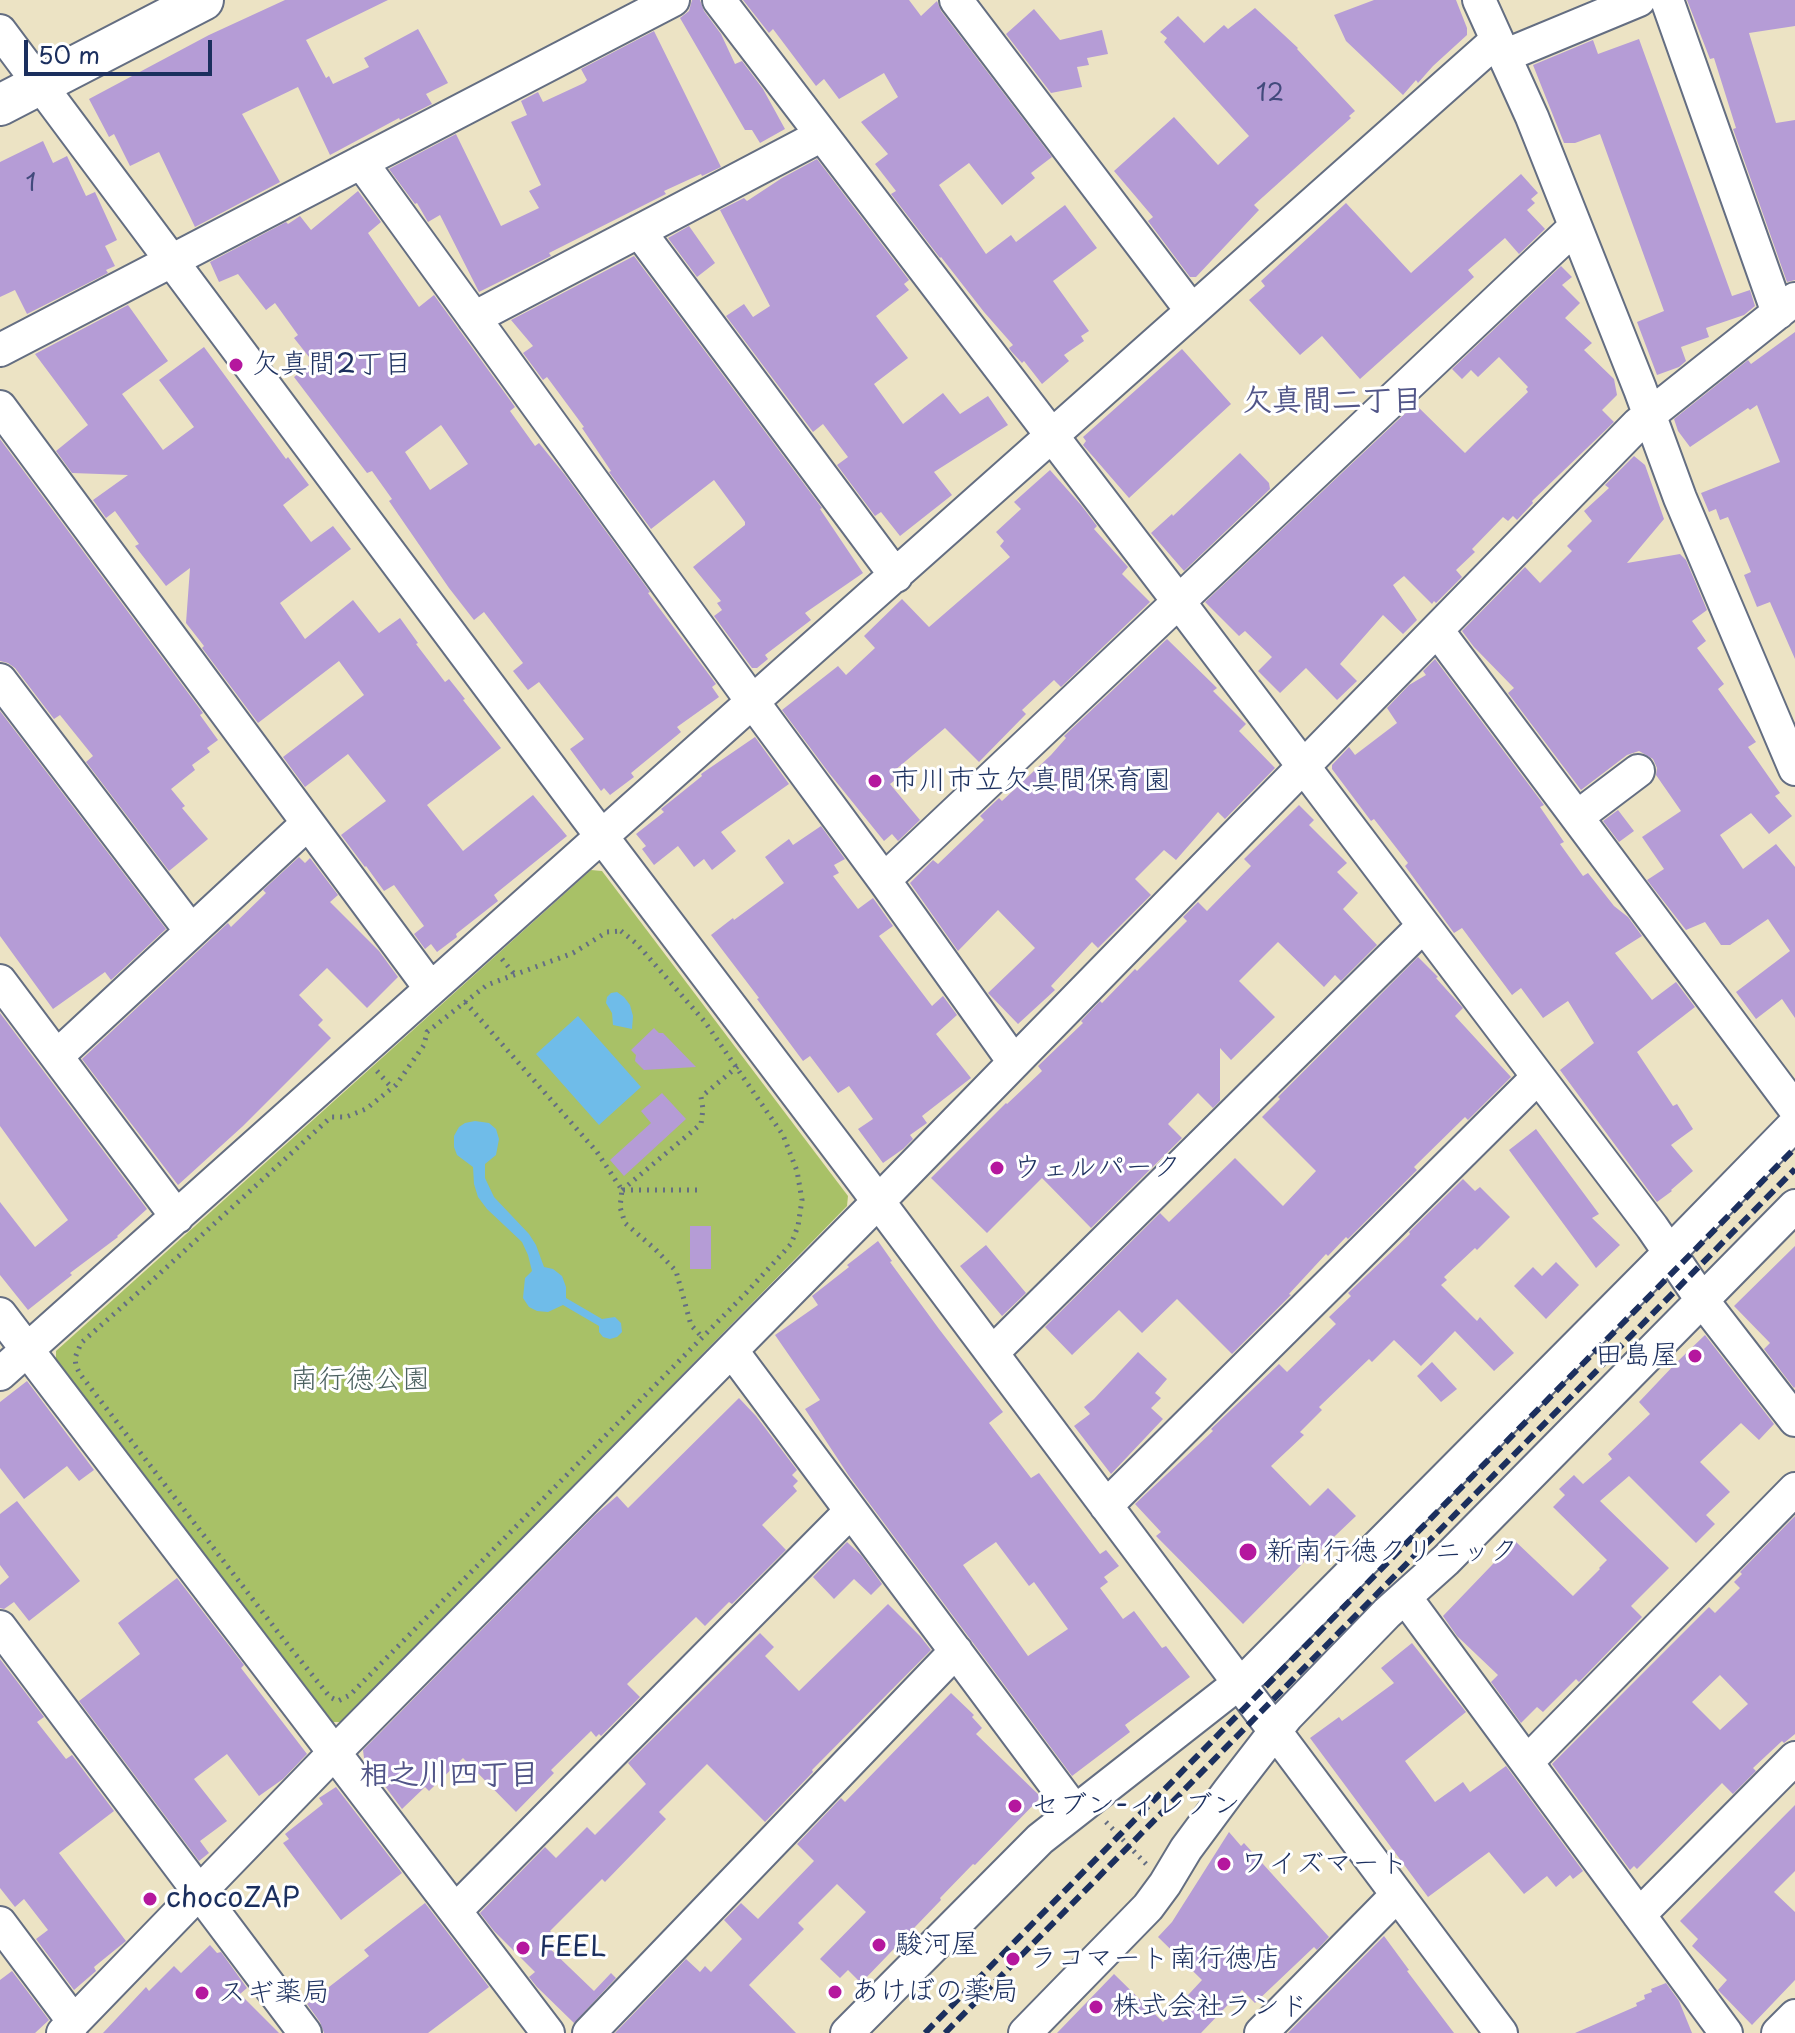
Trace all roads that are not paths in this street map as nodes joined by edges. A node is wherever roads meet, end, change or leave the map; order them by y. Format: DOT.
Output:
graph roads {
  1 [pos="203,0"];
  2 [pos="673,0"];
  3 [pos="719,0"];
  4 [pos="956,0"];
  5 [pos="1479,0"];
  6 [pos="1639,0"];
  7 [pos="1667,0"];
  8 [pos="0,31"];
  9 [pos="1501,48"];
  10 [pos="40,84"];
  11 [pos="0,105"];
  12 [pos="822,135"];
  13 [pos="361,162"];
  14 [pos="1574,228"];
  15 [pos="639,231"];
  16 [pos="172,261"];
  17 [pos="1786,306"];
  18 [pos="1192,311"];
  19 [pos="474,318"];
  20 [pos="0,350"];
  21 [pos="0,407"];
  22 [pos="1650,415"];
  23 [pos="1052,436"];
  24 [pos="896,576"];
  25 [pos="1179,602"];
  26 [pos="1437,630"];
  27 [pos="0,680"];
  28 [pos="752,702"];
  29 [pos="1303,767"];
  30 [pos="1795,769"];
  31 [pos="1638,771"];
  32 [pos="1577,817"];
  33 [pos="308,823"];
  34 [pos="602,836"];
  35 [pos="884,880"];
  36 [pos="1423,926"];
  37 [pos="191,931"];
  38 [pos="0,981"];
  39 [pos="431,989"];
  40 [pos="57,1056"];
  41 [pos="1014,1062"];
  42 [pos="1538,1077"];
  43 [pos="1795,1109"];
  44 [pos="1795,1124"];
  45 [pos="878,1201"];
  46 [pos="1795,1206"];
  47 [pos="177,1217"];
  48 [pos="1669,1253"];
  49 [pos="1702,1300"];
  50 [pos="0,1314"];
  51 [pos="28,1350"];
  52 [pos="732,1351"];
  53 [pos="992,1353"];
  54 [pos="0,1374"];
  55 [pos="1795,1420"];
  56 [pos="1795,1489"];
  57 [pos="1106,1506"];
  58 [pos="851,1511"];
  59 [pos="1405,1597"];
  60 [pos="0,1627"];
  61 [pos="956,1651"];
  62 [pos="1239,1684"];
  63 [pos="1274,1731"];
  64 [pos="334,1753"];
  65 [pos="1795,1758"];
  66 [pos="1527,1762"];
  67 [pos="1080,1806"];
  68 [pos="199,1892"];
  69 [pos="1397,1895"];
  70 [pos="455,1911"];
  71 [pos="1639,1915"];
  72 [pos="0,1923"];
  73 [pos="1795,2016"];
  74 [pos="68,2027"];
  75 [pos="305,2033"];
  76 [pos="548,2033"];
  77 [pos="589,2033"];
  78 [pos="847,2033"];
  79 [pos="1025,2033"];
  80 [pos="1261,2033"];
  81 [pos="1501,2033"];
  82 [pos="1726,2033"];
  83 [pos="1778,2033"];
  1 -- 10 [label="main road"];
  2 -- 13 [label="street"];
  3 -- 12 [label="street"];
  4 -- 18 [label="street"];
  5 -- 9 [label="street"];
  6 -- 9 [label="street"];
  7 -- 17 [label="street"];
  8 -- 10 [label="street"];
  9 -- 14 [label="street"];
  9 -- 18 [label="street"];
  10 -- 11 [label="main road"];
  10 -- 16 [label="street"];
  12 -- 15 [label="street"];
  12 -- 23 [label="street"];
  13 -- 16 [label="street"];
  13 -- 19 [label="street"];
  14 -- 22 [label="street"];
  14 -- 25 [label="street"];
  15 -- 19 [label="street"];
  15 -- 24 [label="street"];
  16 -- 20 [label="street"];
  16 -- 34 [label="street"];
  17 -- 22 [label="street"];
  18 -- 23 [label="street"];
  19 -- 28 [label="street"];
  21 -- 33 [label="street"];
  22 -- 26 [label="street"];
  22 -- 30 [label="street"];
  23 -- 24 [label="street"];
  23 -- 25 [label="street"];
  24 -- 28 [label="street"];
  25 -- 29 [label="street"];
  25 -- 35 [label="street"];
  26 -- 29 [label="street"];
  26 -- 32 [label="street"];
  27 -- 37 [label="street"];
  28 -- 34 [label="street"];
  28 -- 35 [label="street"];
  29 -- 36 [label="street"];
  29 -- 41 [label="street"];
  31 -- 32 [label="street"];
  32 -- 43 [label="street"];
  33 -- 37 [label="street"];
  33 -- 39 [label="street"];
  34 -- 39 [label="street"];
  34 -- 45 [label="street"];
  35 -- 41 [label="street"];
  36 -- 42 [label="street"];
  36 -- 53 [label="street"];
  37 -- 40 [label="street"];
  38 -- 40 [label="street"];
  39 -- 47 [label="street"];
  40 -- 47 [label="street"];
  41 -- 45 [label="street"];
  42 -- 48 [label="street"];
  42 -- 57 [label="street"];
  44 -- 48 [label="street"];
  45 -- 52 [label="street"];
  45 -- 53 [label="street"];
  46 -- 49 [label="street"];
  47 -- 51 [label="street"];
  48 -- 49 [label="street"];
  48 -- 62 [label="street"];
  49 -- 55 [label="street"];
  49 -- 59 [label="street"];
  50 -- 51 [label="street"];
  51 -- 54 [label="street"];
  51 -- 64 [label="street"];
  52 -- 58 [label="street"];
  52 -- 64 [label="street"];
  53 -- 57 [label="street"];
  56 -- 66 [label="street"];
  57 -- 62 [label="street"];
  58 -- 61 [label="street"];
  58 -- 70 [label="street"];
  59 -- 63 [label="street"];
  59 -- 66 [label="street"];
  60 -- 68 [label="street"];
  61 -- 67 [label="street"];
  61 -- 77 [label="street"];
  62 -- 63 [label="street"];
  62 -- 67 [label="street"];
  63 -- 69 [label="street"];
  63 -- 79 [label="street"];
  64 -- 68 [label="street"];
  64 -- 70 [label="street"];
  65 -- 71 [label="street"];
  66 -- 71 [label="street"];
  67 -- 78 [label="street"];
  68 -- 74 [label="street"];
  68 -- 75 [label="street"];
  69 -- 80 [label="street"];
  69 -- 81 [label="street"];
  70 -- 76 [label="street"];
  71 -- 82 [label="street"];
  72 -- 74 [label="street"];
  73 -- 83 [label="street"];
}
